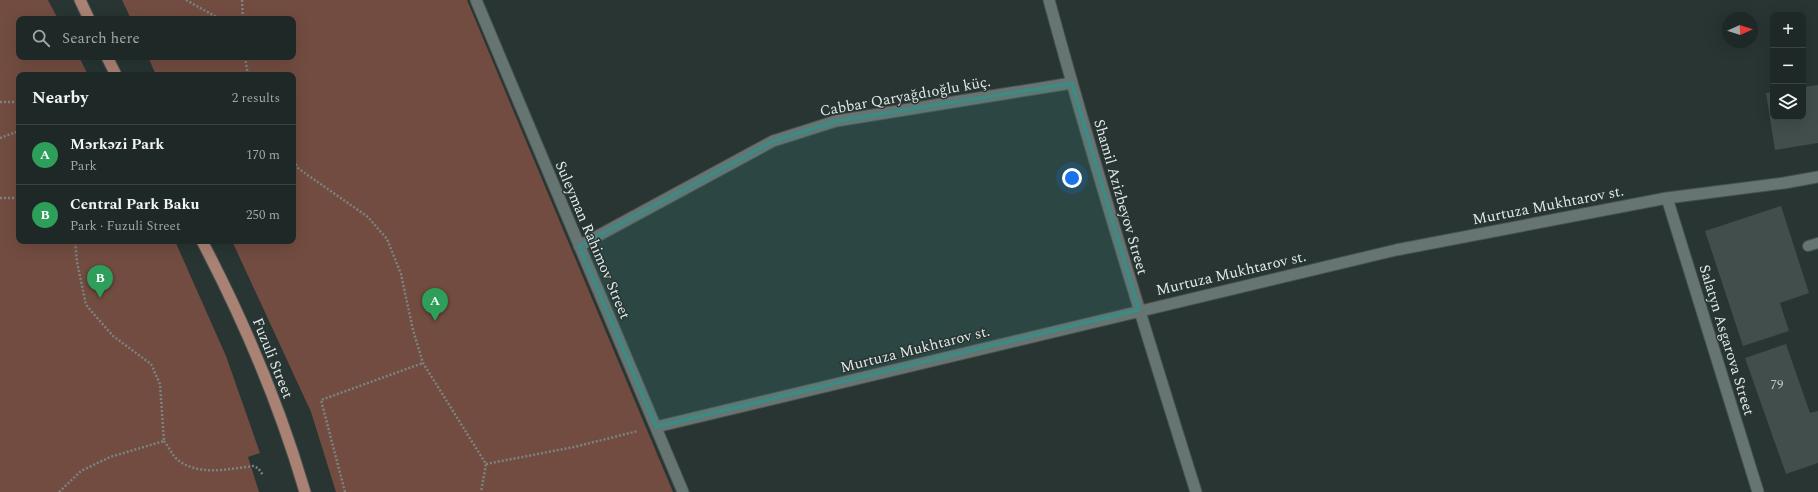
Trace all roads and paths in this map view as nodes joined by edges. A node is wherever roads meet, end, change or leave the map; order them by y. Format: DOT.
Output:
graph roads {
  1 [pos="80,0"];
  2 [pos="186,0"];
  3 [pos="242,0"];
  4 [pos="476,0"];
  5 [pos="1050,0"];
  6 [pos="87,16"];
  7 [pos="215,16"];
  8 [pos="243,16"];
  9 [pos="108,60"];
  10 [pos="246,60"];
  11 [pos="114,72"];
  12 [pos="248,72"];
  13 [pos="1072,83"];
  14 [pos="0,102"];
  15 [pos="16,102"];
  16 [pos="16,132"];
  17 [pos="0,138"];
  18 [pos="296,165"];
  19 [pos="1818,177"];
  20 [pos="0,198"];
  21 [pos="16,198"];
  22 [pos="1667,198"];
  23 [pos="1818,243"];
  24 [pos="75,244"];
  25 [pos="204,244"];
  26 [pos="579,246"];
  27 [pos="1808,246"];
  28 [pos="1139,310"];
  29 [pos="423,363"];
  30 [pos="656,427"];
  31 [pos="164,441"];
  32 [pos="486,464"];
  33 [pos="263,475"];
  34 [pos="59,492"];
  35 [pos="305,492"];
  36 [pos="345,492"];
  37 [pos="481,492"];
  38 [pos="683,492"];
  39 [pos="1196,492"];
  40 [pos="1758,492"];
  1 -- 6 [label="main road"];
  2 -- 7 [label="path"];
  3 -- 8 [label="path"];
  4 -- 26 [label="street, Suleyman Rahimov Street"];
  5 -- 13 [label="street, Shamil Azizbeyov Street"];
  9 -- 11 [label="main road"];
  10 -- 12 [label="path"];
  13 -- 26 [label="street, Cabbar Qaryağdıoğlu küç."];
  13 -- 28 [label="street, Shamil Azizbeyov Street"];
  14 -- 15 [label="path"];
  16 -- 17 [label="path"];
  18 -- 29 [label="path"];
  19 -- 22 [label="street, Murtuza Mukhtarov st."];
  20 -- 21 [label="path"];
  22 -- 28 [label="street, Murtuza Mukhtarov st."];
  22 -- 40 [label="street, Salatyn Asgarova Street"];
  23 -- 27 [label="lane"];
  24 -- 31 [label="path"];
  25 -- 35 [label="main road, Fuzuli Street"];
  26 -- 30 [label="street, Suleyman Rahimov Street"];
  28 -- 30 [label="street, Murtuza Mukhtarov st."];
  28 -- 39 [label="street, Shamil Azizbeyov Street"];
  29 -- 32 [label="path"];
  29 -- 36 [label="path"];
  30 -- 32 [label="path"];
  30 -- 38 [label="street, Suleyman Rahimov Street"];
  31 -- 33 [label="path"];
  31 -- 34 [label="path"];
  32 -- 37 [label="path"];
}
